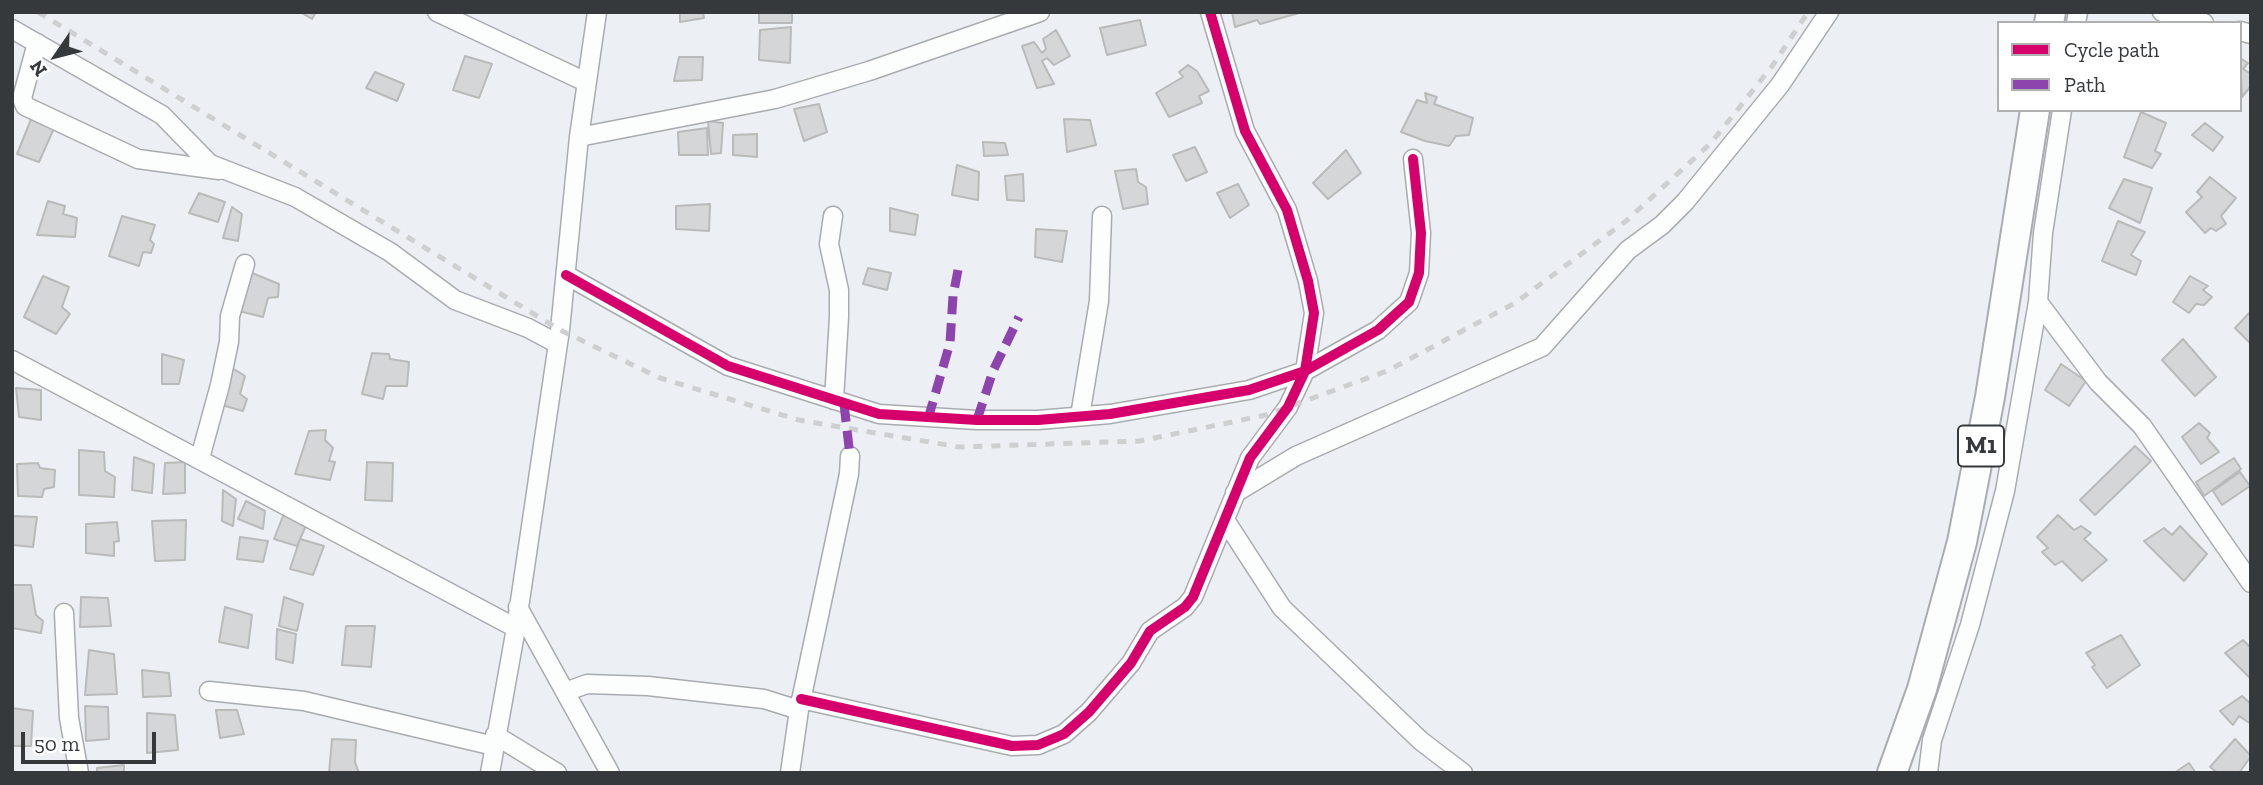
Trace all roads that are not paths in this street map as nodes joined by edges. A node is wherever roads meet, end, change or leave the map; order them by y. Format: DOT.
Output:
graph roads {
  1 [pos="437,12"];
  2 [pos="597,12"];
  3 [pos="1210,12"];
  4 [pos="1829,12"];
  5 [pos="2162,12"];
  6 [pos="1030,14"];
  7 [pos="2196,21"];
  8 [pos="12,29"];
  9 [pos="37,43"];
  10 [pos="586,82"];
  11 [pos="2035,112"];
  12 [pos="2062,112"];
  13 [pos="579,136"];
  14 [pos="1413,159"];
  15 [pos="223,170"];
  16 [pos="833,216"];
  17 [pos="1102,216"];
  18 [pos="245,264"];
  19 [pos="566,275"];
  20 [pos="2038,302"];
  21 [pos="558,344"];
  22 [pos="12,360"];
  23 [pos="1305,371"];
  24 [pos="834,400"];
  25 [pos="1080,416"];
  26 [pos="850,456"];
  27 [pos="200,458"];
  28 [pos="1234,494"];
  29 [pos="1225,520"];
  30 [pos="2251,583"];
  31 [pos="518,607"];
  32 [pos="64,613"];
  33 [pos="516,628"];
  34 [pos="209,691"];
  35 [pos="565,691"];
  36 [pos="800,705"];
  37 [pos="495,741"];
  38 [pos="79,773"];
  39 [pos="490,773"];
  40 [pos="557,773"];
  41 [pos="610,773"];
  42 [pos="790,773"];
  43 [pos="1463,773"];
  44 [pos="1892,773"];
  45 [pos="1928,773"];
  1 -- 10 [label="street"];
  2 -- 10 [label="street"];
  3 -- 23 [label="street"];
  4 -- 28 [label="street"];
  5 -- 7 [label="street"];
  6 -- 13 [label="street"];
  8 -- 9 [label="street"];
  9 -- 15 [label="street"];
  9 -- 15 [label="street"];
  10 -- 13 [label="street"];
  11 -- 44 [label="main road, M1"];
  12 -- 20 [label="street"];
  13 -- 19 [label="street"];
  14 -- 23 [label="street"];
  15 -- 21 [label="street"];
  16 -- 24 [label="street"];
  17 -- 25 [label="street"];
  18 -- 27 [label="street"];
  19 -- 21 [label="street"];
  19 -- 24 [label="street"];
  20 -- 30 [label="street"];
  20 -- 45 [label="street"];
  21 -- 31 [label="street"];
  22 -- 27 [label="street"];
  23 -- 25 [label="street"];
  23 -- 28 [label="street"];
  24 -- 25 [label="street"];
  26 -- 36 [label="street"];
  27 -- 33 [label="street"];
  28 -- 29 [label="street"];
  29 -- 36 [label="street"];
  29 -- 43 [label="street"];
  31 -- 33 [label="street"];
  31 -- 35 [label="street"];
  32 -- 38 [label="street"];
  33 -- 37 [label="street"];
  34 -- 37 [label="street"];
  35 -- 36 [label="street"];
  35 -- 41 [label="street"];
  36 -- 42 [label="street"];
  37 -- 39 [label="street"];
  37 -- 40 [label="street"];
}
